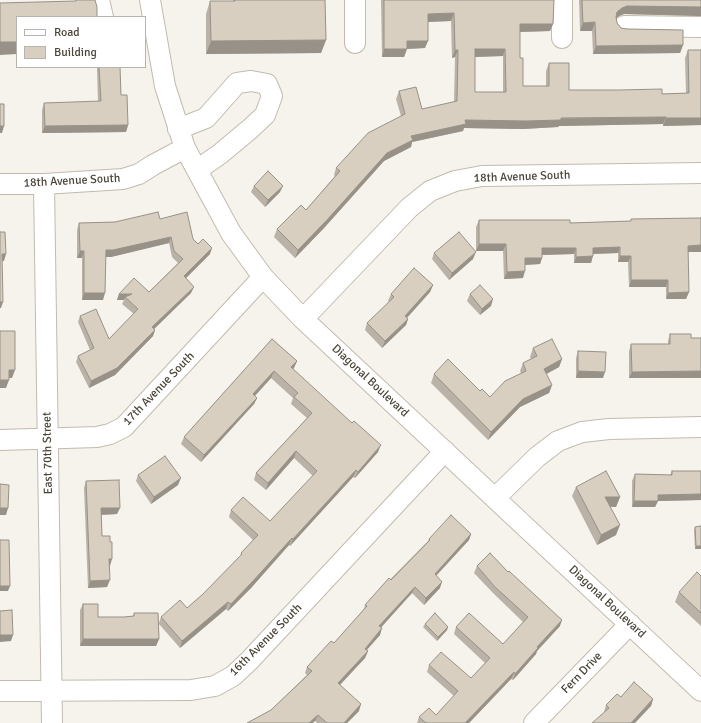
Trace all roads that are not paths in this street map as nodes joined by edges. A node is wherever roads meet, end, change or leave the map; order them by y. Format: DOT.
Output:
graph roads {
  1 [pos="99,0"];
  2 [pos="150,0"];
  3 [pos="355,0"];
  4 [pos="562,0"];
  5 [pos="103,16"];
  6 [pos="624,26"];
  7 [pos="701,27"];
  8 [pos="150,29"];
  9 [pos="562,38"];
  10 [pos="355,43"];
  11 [pos="178,129"];
  12 [pos="185,148"];
  13 [pos="197,170"];
  14 [pos="701,173"];
  15 [pos="0,184"];
  16 [pos="44,184"];
  17 [pos="263,277"];
  18 [pos="303,319"];
  19 [pos="701,427"];
  20 [pos="47,439"];
  21 [pos="0,440"];
  22 [pos="445,451"];
  23 [pos="495,498"];
  24 [pos="630,624"];
  25 [pos="52,690"];
  26 [pos="0,691"];
  27 [pos="701,691"];
  28 [pos="52,723"];
  29 [pos="534,723"];
  1 -- 5 [label="street"];
  2 -- 8 [label="street, Diagonal Boulevard"];
  3 -- 10 [label="street"];
  4 -- 9 [label="street"];
  6 -- 7 [label="street"];
  8 -- 11 [label="street, Diagonal Boulevard"];
  11 -- 12 [label="street, Diagonal Boulevard"];
  11 -- 13 [label="street"];
  12 -- 13 [label="street, Diagonal Boulevard"];
  12 -- 16 [label="street, 18th Avenue South"];
  13 -- 17 [label="street, Diagonal Boulevard"];
  14 -- 18 [label="street, 18th Avenue South"];
  15 -- 16 [label="street, 18th Avenue South"];
  16 -- 20 [label="street, East 70th Street"];
  17 -- 18 [label="street, Diagonal Boulevard"];
  17 -- 20 [label="street, 17th Avenue South"];
  18 -- 22 [label="street, Diagonal Boulevard"];
  19 -- 23 [label="street"];
  20 -- 21 [label="street, 17th Avenue South"];
  20 -- 25 [label="street, East 70th Street"];
  22 -- 23 [label="street, Diagonal Boulevard"];
  22 -- 25 [label="street, 16th Avenue South"];
  23 -- 24 [label="street, Diagonal Boulevard"];
  24 -- 27 [label="street, Diagonal Boulevard"];
  24 -- 29 [label="street, Fern Drive"];
  25 -- 26 [label="street, 16th Avenue South"];
  25 -- 28 [label="street, East 70th Street"];
}
